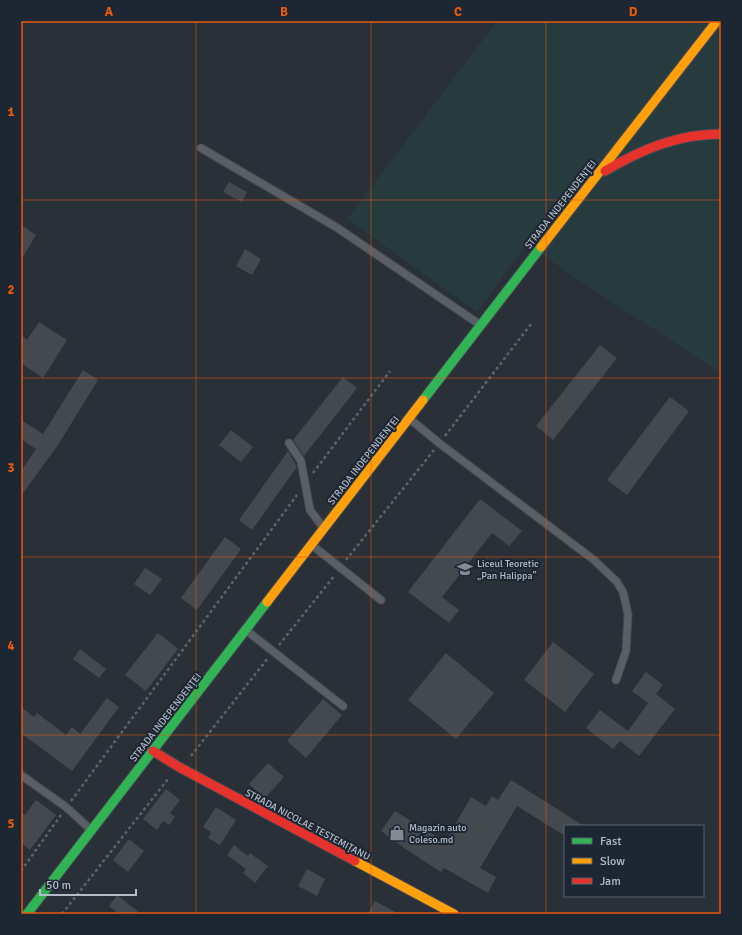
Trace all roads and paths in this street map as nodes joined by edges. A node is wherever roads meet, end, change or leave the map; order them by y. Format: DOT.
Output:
graph roads {
  1 [pos="717,21"];
  2 [pos="721,134"];
  3 [pos="201,148"];
  4 [pos="594,178"];
  5 [pos="531,324"];
  6 [pos="480,325"];
  7 [pos="390,371"];
  8 [pos="409,418"];
  9 [pos="289,443"];
  10 [pos="439,444"];
  11 [pos="305,484"];
  12 [pos="324,528"];
  13 [pos="311,545"];
  14 [pos="340,568"];
  15 [pos="381,600"];
  16 [pos="246,630"];
  17 [pos="273,652"];
  18 [pos="616,680"];
  19 [pos="343,706"];
  20 [pos="153,751"];
  21 [pos="179,767"];
  22 [pos="21,775"];
  23 [pos="66,807"];
  24 [pos="91,830"];
  25 [pos="21,871"];
  26 [pos="27,914"];
  27 [pos="62,914"];
  28 [pos="454,914"];
  1 -- 4 [label="main road, STRADA INDEPENDENȚEI"];
  2 -- 4 [label="main road"];
  3 -- 6 [label="lane"];
  4 -- 6 [label="main road, STRADA INDEPENDENȚEI"];
  5 -- 10 [label="path"];
  6 -- 8 [label="main road, STRADA INDEPENDENȚEI"];
  7 -- 11 [label="path"];
  8 -- 10 [label="lane"];
  8 -- 12 [label="main road, STRADA INDEPENDENȚEI"];
  9 -- 11 [label="lane"];
  10 -- 14 [label="path"];
  10 -- 18 [label="lane"];
  11 -- 12 [label="lane"];
  11 -- 23 [label="path"];
  12 -- 13 [label="main road, STRADA INDEPENDENȚEI"];
  13 -- 14 [label="lane"];
  13 -- 16 [label="main road, STRADA INDEPENDENȚEI"];
  14 -- 15 [label="lane"];
  14 -- 17 [label="path"];
  16 -- 17 [label="lane"];
  16 -- 20 [label="main road, STRADA INDEPENDENȚEI"];
  17 -- 19 [label="lane"];
  17 -- 21 [label="path"];
  20 -- 21 [label="main road, STRADA NICOLAE TESTEMIȚANU"];
  20 -- 24 [label="main road, STRADA INDEPENDENȚEI"];
  21 -- 27 [label="path"];
  21 -- 28 [label="main road, STRADA NICOLAE TESTEMIȚANU"];
  22 -- 23 [label="lane"];
  23 -- 24 [label="lane"];
  23 -- 25 [label="path"];
  24 -- 26 [label="main road, STRADA INDEPENDENȚEI"];
}
